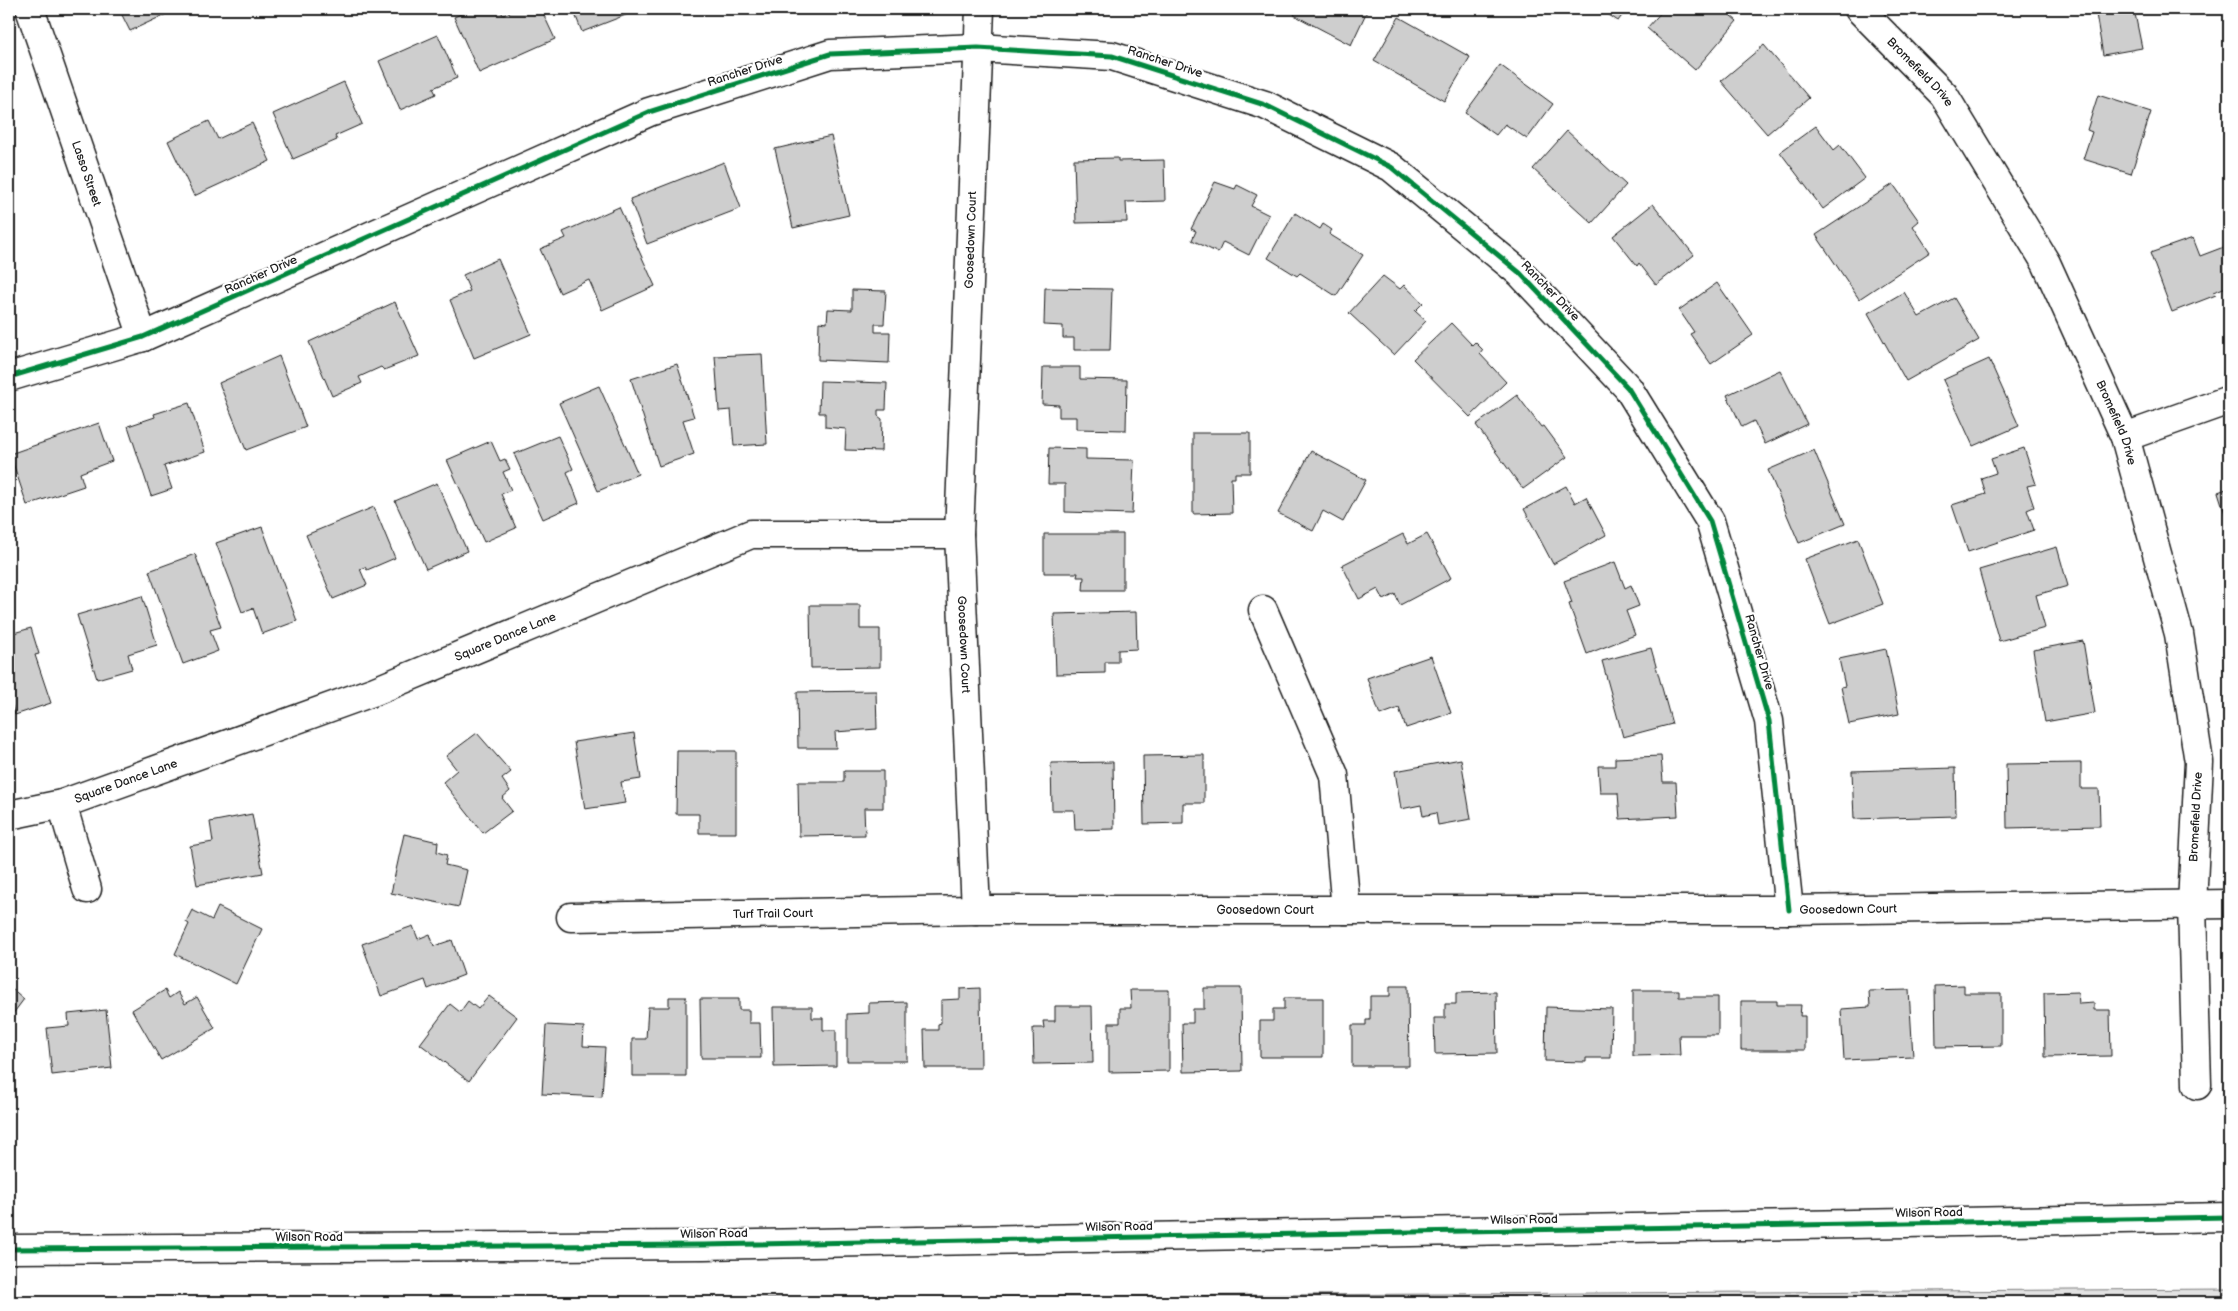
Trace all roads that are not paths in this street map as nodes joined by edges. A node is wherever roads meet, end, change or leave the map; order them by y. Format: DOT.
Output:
graph roads {
  1 [pos="30,9"];
  2 [pos="980,9"];
  3 [pos="1859,9"];
  4 [pos="978,48"];
  5 [pos="143,337"];
  6 [pos="9,377"];
  7 [pos="2229,400"];
  8 [pos="2125,437"];
  9 [pos="959,534"];
  10 [pos="1263,610"];
  11 [pos="62,804"];
  12 [pos="9,815"];
  13 [pos="86,889"];
  14 [pos="2229,904"];
  15 [pos="2192,905"];
  16 [pos="976,910"];
  17 [pos="1346,910"];
  18 [pos="1789,910"];
  19 [pos="571,917"];
  20 [pos="2197,1086"];
  21 [pos="2229,1217"];
  22 [pos="9,1249"];
  1 -- 5 [label="street, Lasso Street"];
  2 -- 4 [label="street, Goosedown Court"];
  3 -- 8 [label="street, Bromefield Drive"];
  4 -- 5 [label="street, Rancher Drive"];
  4 -- 9 [label="street, Goosedown Court"];
  4 -- 18 [label="street, Rancher Drive"];
  5 -- 6 [label="street, Rancher Drive"];
  7 -- 8 [label="street"];
  8 -- 15 [label="street, Bromefield Drive"];
  9 -- 11 [label="street, Square Dance Lane"];
  9 -- 16 [label="street, Goosedown Court"];
  10 -- 17 [label="street"];
  11 -- 12 [label="street, Square Dance Lane"];
  11 -- 13 [label="street, Square Dance Lane"];
  14 -- 15 [label="street, Goosedown Court"];
  15 -- 18 [label="street, Goosedown Court"];
  15 -- 20 [label="street, Bromefield Drive"];
  16 -- 17 [label="street, Goosedown Court"];
  16 -- 19 [label="street, Turf Trail Court"];
  17 -- 18 [label="street, Goosedown Court"];
  21 -- 22 [label="street, Wilson Road"];
}
